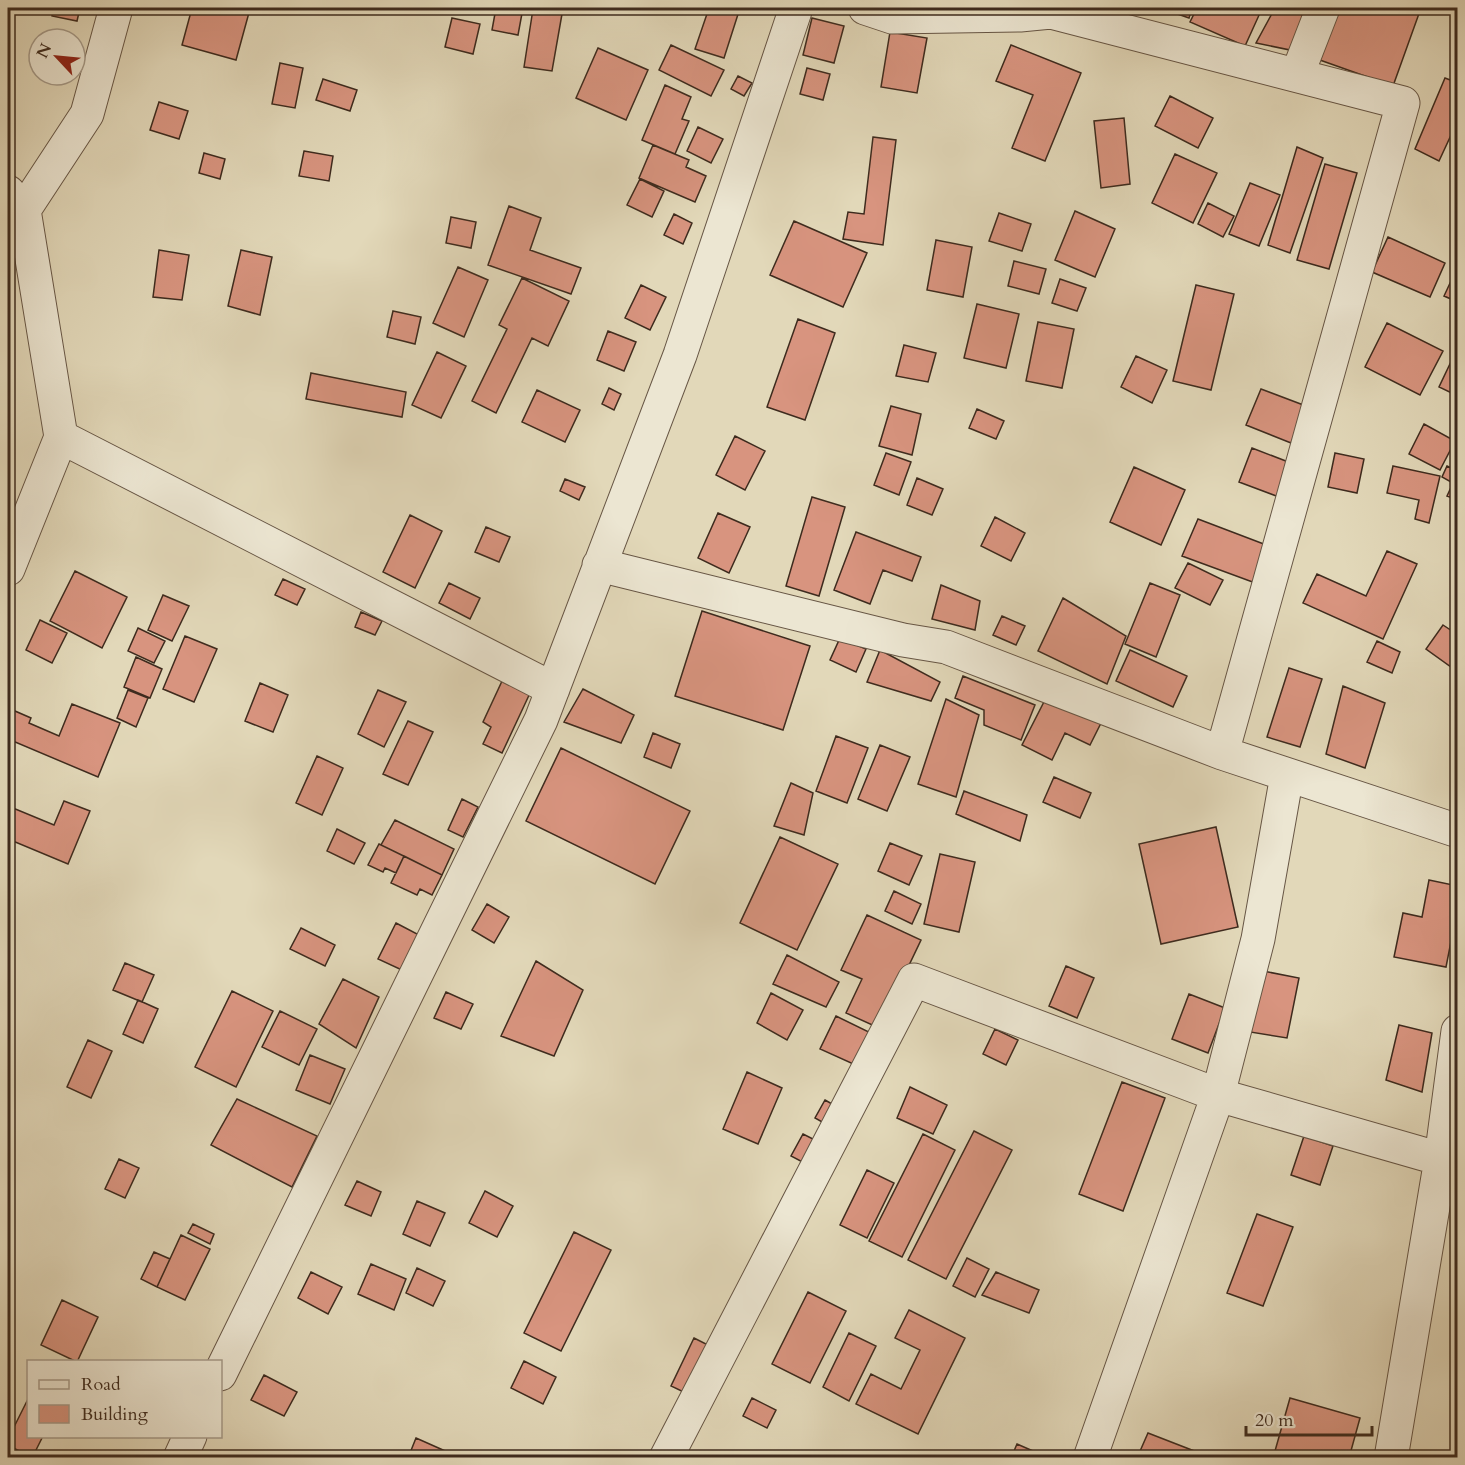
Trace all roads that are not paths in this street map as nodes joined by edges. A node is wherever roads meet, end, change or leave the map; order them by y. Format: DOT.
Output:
graph roads {
  1 [pos="116,8"];
  2 [pos="796,8"];
  3 [pos="865,8"];
  4 [pos="1323,8"];
  5 [pos="1297,75"];
  6 [pos="16,201"];
  7 [pos="61,437"];
  8 [pos="599,565"];
  9 [pos="8,569"];
  10 [pos="553,689"];
  11 [pos="1222,753"];
  12 [pos="1287,775"];
  13 [pos="1458,831"];
  14 [pos="1458,1031"];
  15 [pos="1218,1095"];
  16 [pos="1449,1162"];
  17 [pos="222,1370"];
  18 [pos="190,1438"];
  19 [pos="180,1458"];
  20 [pos="666,1458"];
  21 [pos="1090,1458"];
  22 [pos="1391,1458"];
  1 -- 6 [label="street"];
  2 -- 8 [label="street"];
  3 -- 5 [label="street"];
  4 -- 5 [label="street"];
  5 -- 11 [label="street"];
  6 -- 7 [label="street"];
  7 -- 9 [label="street"];
  7 -- 10 [label="street"];
  8 -- 10 [label="street"];
  8 -- 11 [label="street"];
  10 -- 17 [label="street"];
  11 -- 12 [label="street"];
  12 -- 13 [label="street"];
  12 -- 15 [label="street"];
  14 -- 16 [label="street"];
  15 -- 16 [label="street"];
  15 -- 20 [label="street"];
  15 -- 21 [label="street"];
  16 -- 22 [label="street"];
  18 -- 19 [label="street"];
}
